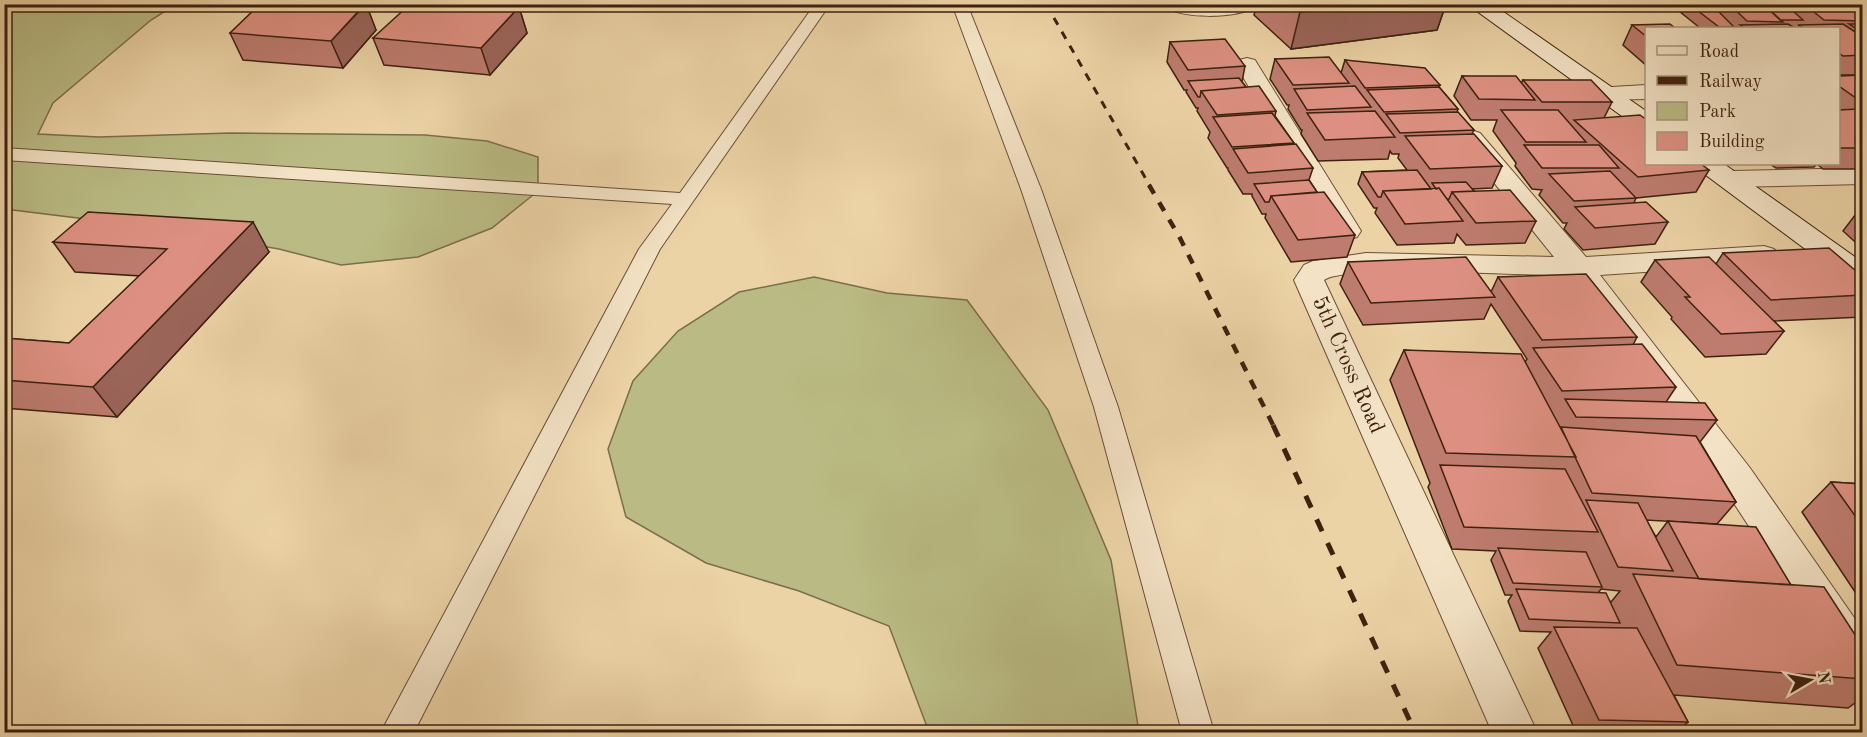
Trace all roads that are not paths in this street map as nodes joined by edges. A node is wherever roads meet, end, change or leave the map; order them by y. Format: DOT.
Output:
graph roads {
  1 [pos="824,4"];
  2 [pos="959,4"];
  3 [pos="1169,4"];
  4 [pos="1477,4"];
  5 [pos="1247,6"];
  6 [pos="1247,65"];
  7 [pos="1645,92"];
  8 [pos="1602,93"];
  9 [pos="1452,115"];
  10 [pos="1645,121"];
  11 [pos="4,154"];
  12 [pos="1710,165"];
  13 [pos="1863,176"];
  14 [pos="1731,179"];
  15 [pos="686,199"];
  16 [pos="1828,250"];
  17 [pos="1366,262"];
  18 [pos="1578,267"];
  19 [pos="1863,276"];
  20 [pos="1863,663"];
  21 [pos="397,732"];
  22 [pos="1198,732"];
  23 [pos="1514,732"];
  1 -- 15 [label="lane"];
  2 -- 22 [label="lane"];
  3 -- 5 [label="lane"];
  4 -- 8 [label="street"];
  6 -- 17 [label="street"];
  7 -- 8 [label="street"];
  8 -- 10 [label="street"];
  9 -- 18 [label="street"];
  11 -- 15 [label="lane"];
  12 -- 14 [label="street"];
  13 -- 14 [label="street"];
  14 -- 16 [label="street"];
  15 -- 21 [label="lane"];
  16 -- 18 [label="street, 5th Cross Road"];
  16 -- 19 [label="street"];
  17 -- 18 [label="street, 5th Cross Road"];
  17 -- 23 [label="street, 5th Cross Road"];
  18 -- 20 [label="street"];
}
